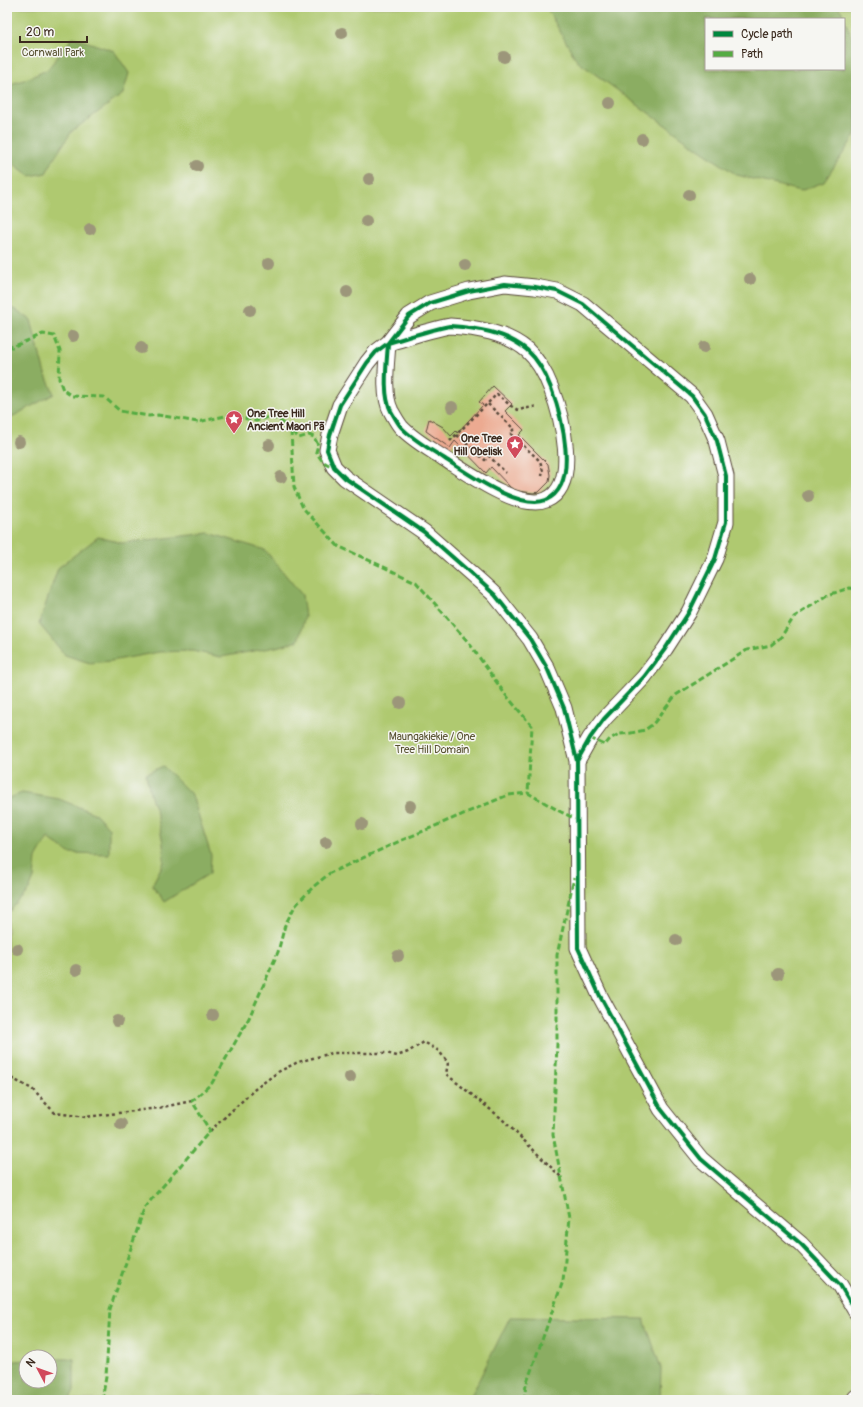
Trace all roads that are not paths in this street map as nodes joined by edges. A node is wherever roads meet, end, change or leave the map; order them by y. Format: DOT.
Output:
graph roads {
  1 [pos="388,343"];
  2 [pos="577,761"];
  3 [pos="856,1312"];
  4 [pos="856,1397"];
  5 [pos="854,1400"];
  1 -- 1 [label="street"];
  1 -- 2 [label="street"];
  1 -- 2 [label="street"];
  2 -- 3 [label="street"];
  4 -- 5 [label="street"];
}
